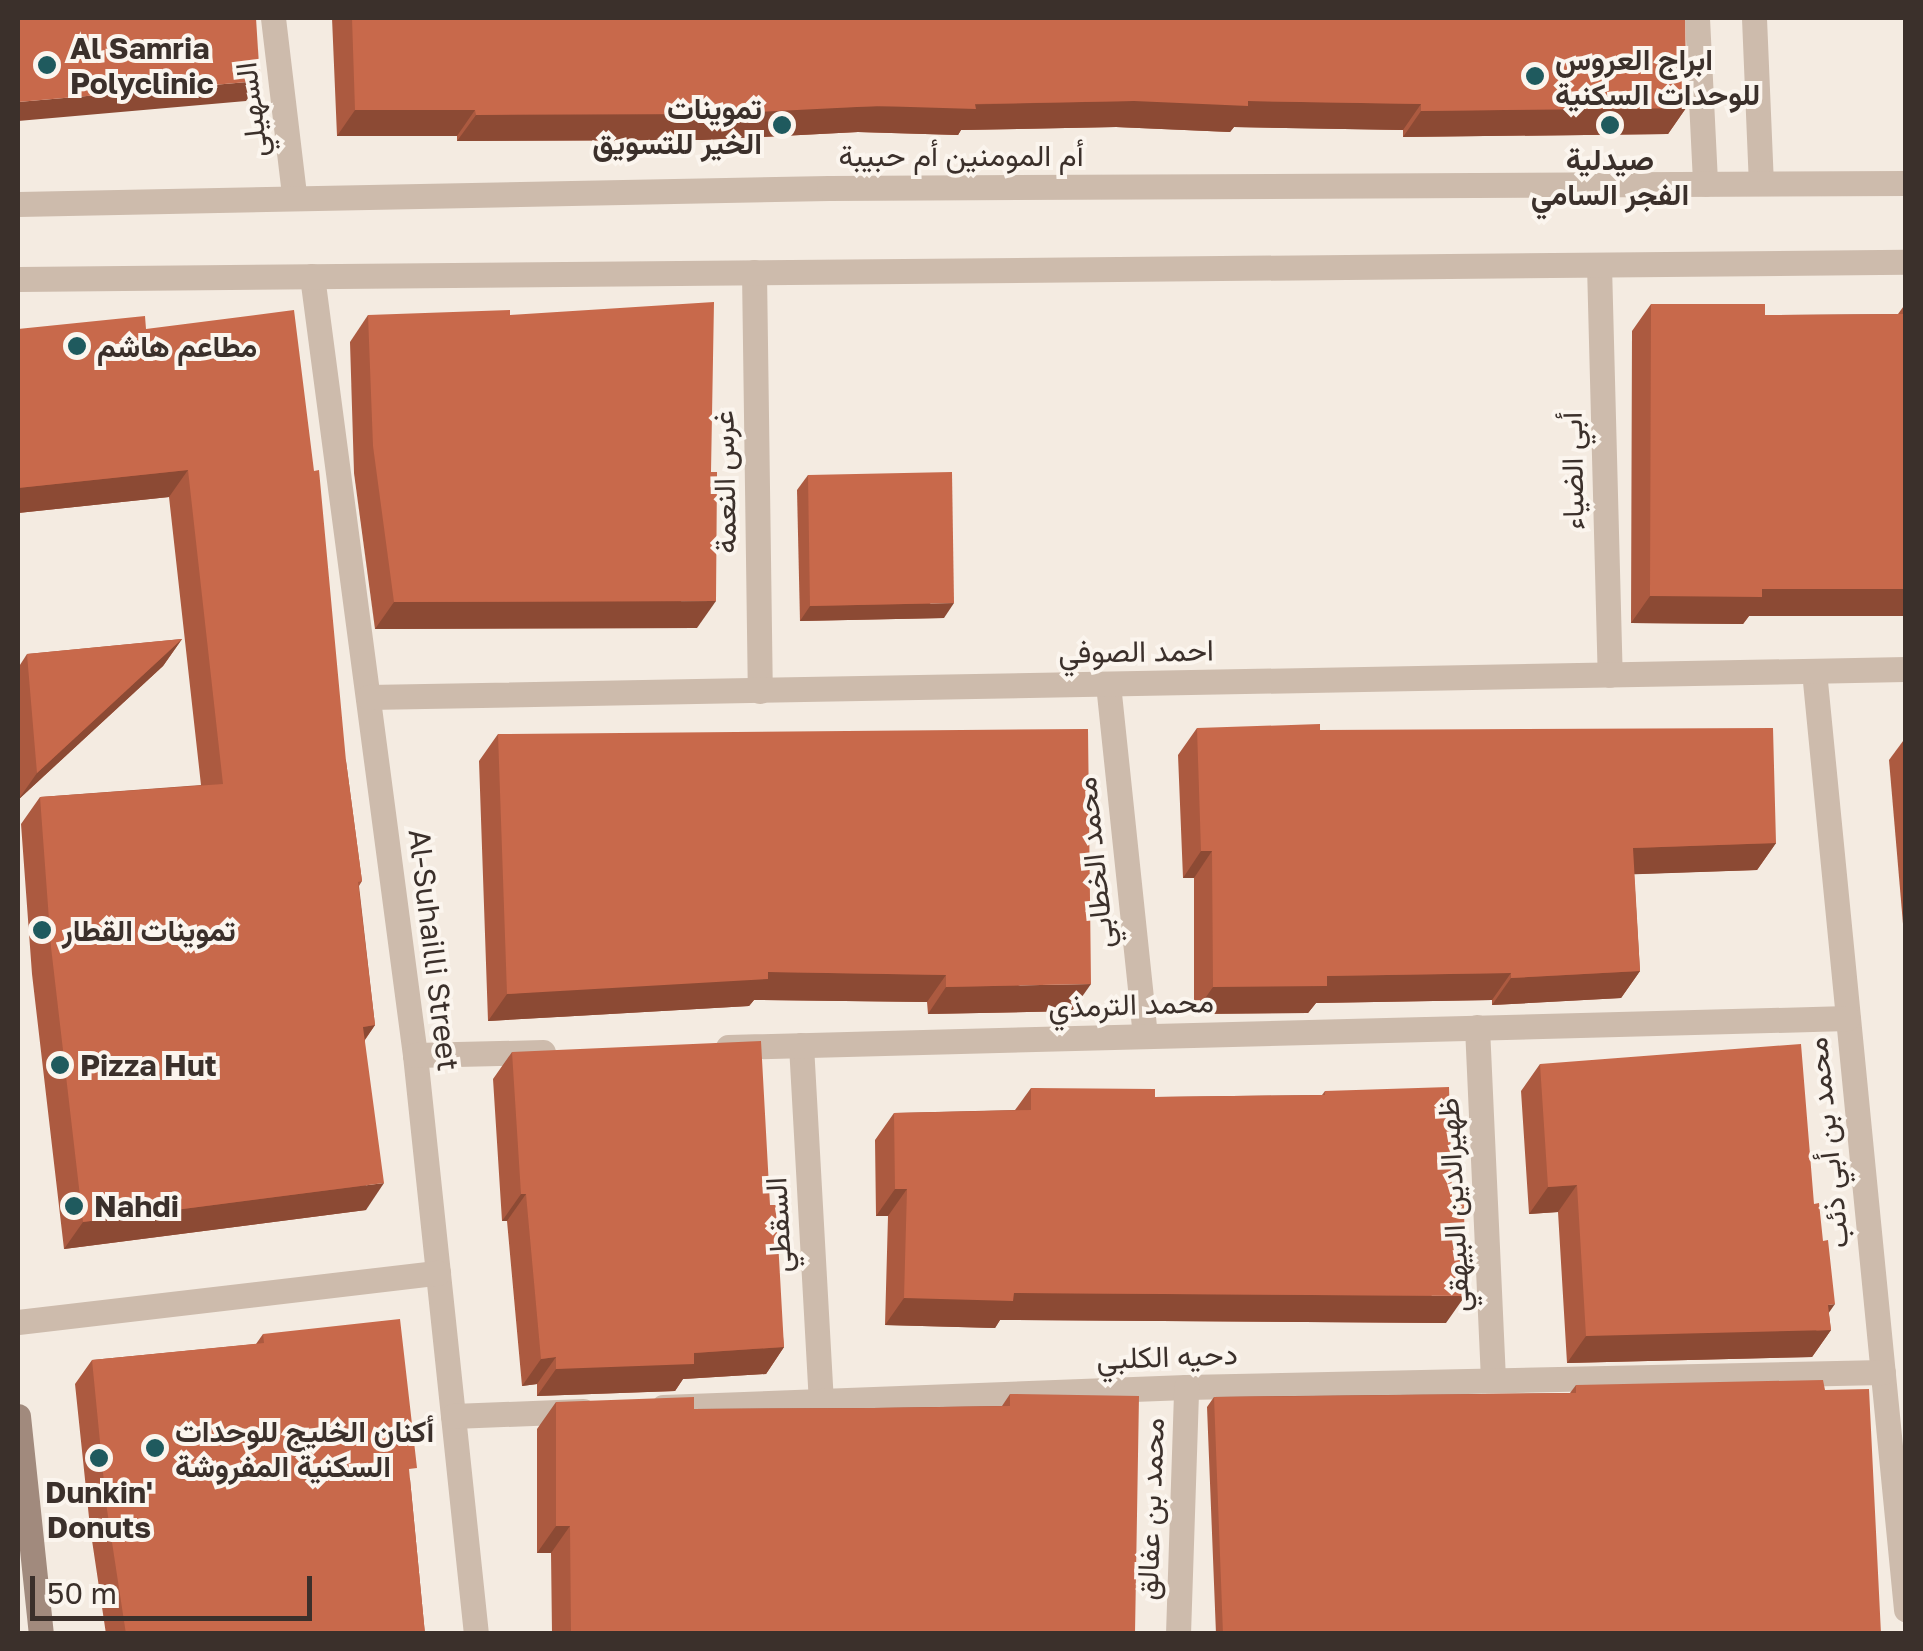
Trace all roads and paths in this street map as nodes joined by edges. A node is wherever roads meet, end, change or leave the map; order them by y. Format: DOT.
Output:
graph roads {
  1 [pos="273,18"];
  2 [pos="1697,18"];
  3 [pos="1754,18"];
  4 [pos="1906,182"];
  5 [pos="1761,183"];
  6 [pos="1705,184"];
  7 [pos="294,195"];
  8 [pos="18,204"];
  9 [pos="1906,262"];
  10 [pos="1599,265"];
  11 [pos="754,272"];
  12 [pos="312,276"];
  13 [pos="18,279"];
  14 [pos="1906,670"];
  15 [pos="1814,671"];
  16 [pos="1610,675"];
  17 [pos="1108,684"];
  18 [pos="760,691"];
  19 [pos="368,697"];
  20 [pos="1848,1018"];
  21 [pos="1477,1027"];
  22 [pos="1145,1036"];
  23 [pos="801,1046"];
  24 [pos="705,1048"];
  25 [pos="570,1051"];
  26 [pos="415,1055"];
  27 [pos="438,1272"];
  28 [pos="18,1322"];
  29 [pos="1882,1372"];
  30 [pos="1494,1380"];
  31 [pos="1186,1387"];
  32 [pos="821,1401"];
  33 [pos="647,1408"];
  34 [pos="608,1410"];
  35 [pos="18,1416"];
  36 [pos="453,1416"];
  37 [pos="1906,1609"];
  38 [pos="41,1634"];
  39 [pos="476,1634"];
  40 [pos="1178,1634"];
  1 -- 7 [label="street, السهيلي"];
  2 -- 6 [label="street"];
  3 -- 5 [label="street"];
  4 -- 5 [label="street, أم المومنين أم حبيبة"];
  5 -- 6 [label="street, أم المومنين أم حبيبة"];
  6 -- 7 [label="street, أم المومنين أم حبيبة"];
  7 -- 8 [label="street, أم المومنين أم حبيبة"];
  9 -- 10 [label="street"];
  10 -- 11 [label="street"];
  10 -- 16 [label="street, أبي الضياء"];
  11 -- 12 [label="street"];
  11 -- 18 [label="street, غرس النعمة"];
  12 -- 13 [label="street"];
  12 -- 19 [label="street, Al-Suhailli Street"];
  14 -- 15 [label="street, احمد الصوفي"];
  15 -- 16 [label="street, احمد الصوفي"];
  15 -- 20 [label="street, محمد بن أبي ذئب"];
  16 -- 17 [label="street, احمد الصوفي"];
  17 -- 18 [label="street, احمد الصوفي"];
  17 -- 22 [label="street, محمد الخطابي"];
  18 -- 19 [label="street, احمد الصوفي"];
  19 -- 26 [label="street, Al-Suhailli Street"];
  20 -- 21 [label="street, محمد الترمذي"];
  20 -- 29 [label="street, محمد بن أبي ذئب"];
  21 -- 22 [label="street, محمد الترمذي"];
  21 -- 30 [label="street, ظهيرالدين البيهقي"];
  22 -- 23 [label="street, محمد الترمذي"];
  23 -- 24 [label="street, محمد الترمذي"];
  23 -- 32 [label="street, السقطي"];
  25 -- 26 [label="street"];
  26 -- 27 [label="street, Al-Suhailli Street"];
  27 -- 28 [label="street"];
  27 -- 36 [label="street, Al-Suhailli Street"];
  29 -- 30 [label="street, دحيه الكلبي"];
  29 -- 37 [label="street, محمد بن أبي ذئب"];
  30 -- 31 [label="street, دحيه الكلبي"];
  31 -- 32 [label="street, دحيه الكلبي"];
  31 -- 40 [label="street, محمد بن عفالق"];
  32 -- 33 [label="street, دحيه الكلبي"];
  34 -- 36 [label="street"];
  35 -- 38 [label="main road"];
  36 -- 39 [label="street, Al-Suhailli Street"];
}
